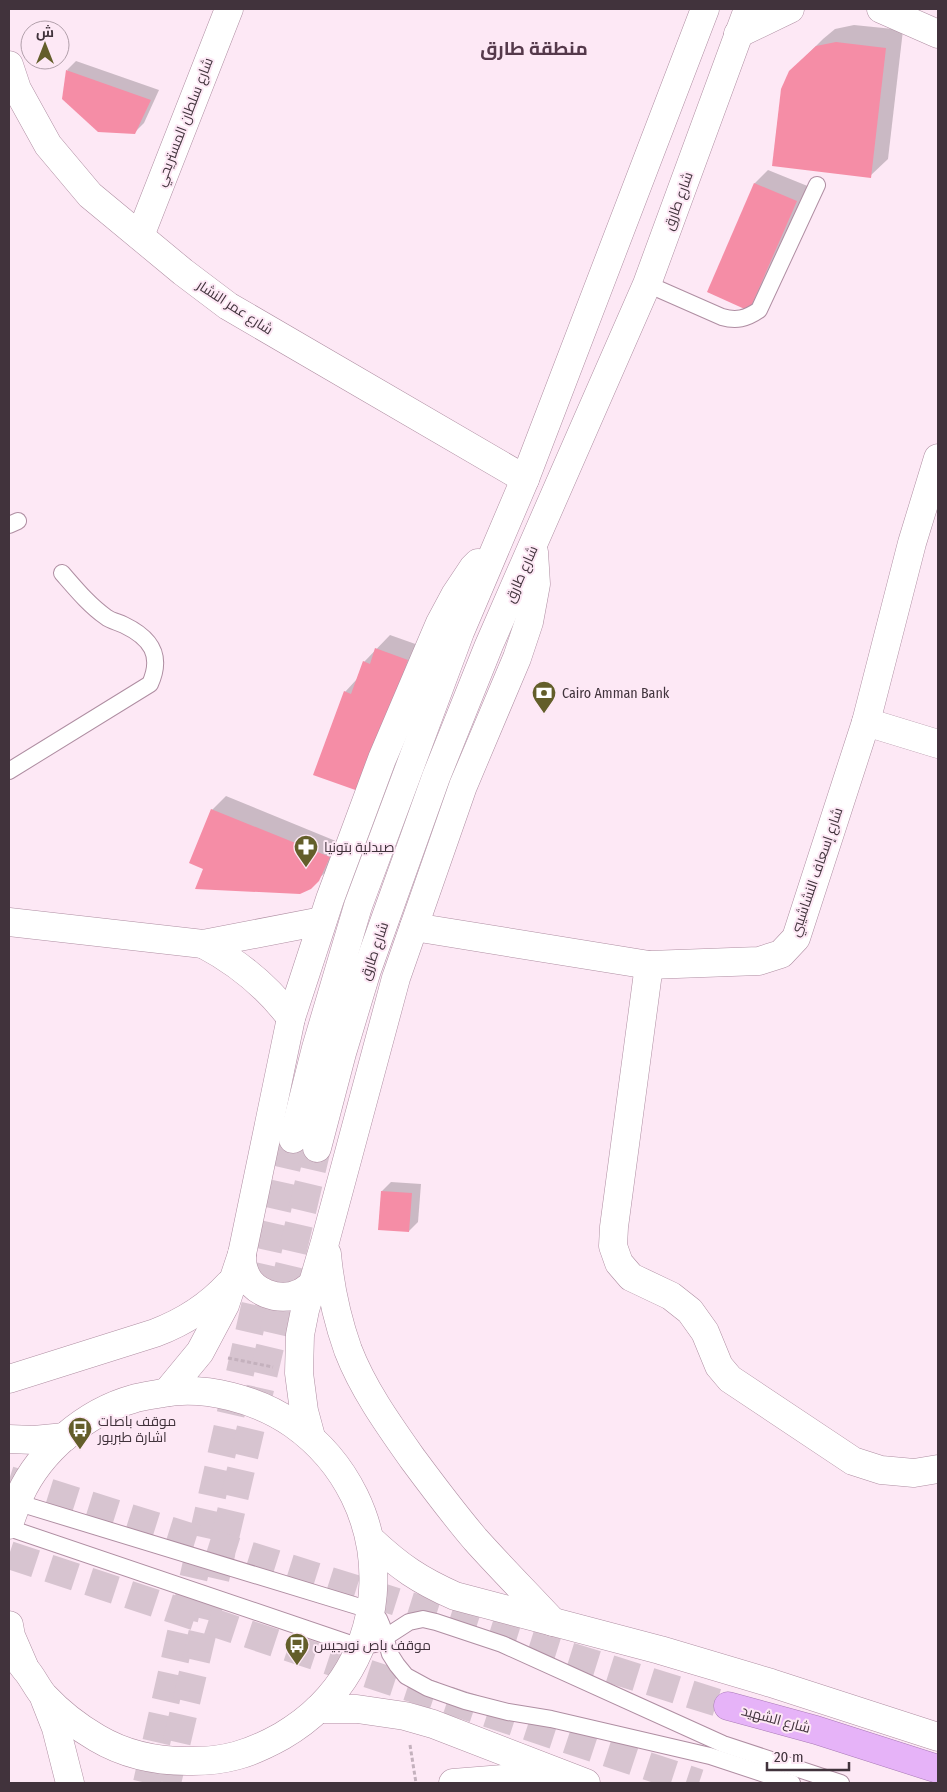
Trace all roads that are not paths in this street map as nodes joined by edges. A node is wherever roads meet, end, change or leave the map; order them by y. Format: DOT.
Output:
graph roads {
  1 [pos="229,9"];
  2 [pos="706,9"];
  3 [pos="748,9"];
  4 [pos="790,9"];
  5 [pos="880,9"];
  6 [pos="738,34"];
  7 [pos="938,34"];
  8 [pos="9,66"];
  9 [pos="817,185"];
  10 [pos="140,236"];
  11 [pos="647,284"];
  12 [pos="938,458"];
  13 [pos="525,479"];
  14 [pos="497,545"];
  15 [pos="533,546"];
  16 [pos="62,573"];
  17 [pos="866,722"];
  18 [pos="938,744"];
  19 [pos="9,771"];
  20 [pos="322,921"];
  21 [pos="9,922"];
  22 [pos="414,927"];
  23 [pos="204,944"];
  24 [pos="650,965"];
  25 [pos="291,1018"];
  26 [pos="325,1242"];
  27 [pos="242,1254"];
  28 [pos="233,1279"];
  29 [pos="313,1284"];
  30 [pos="9,1379"];
  31 [pos="168,1392"];
  32 [pos="65,1437"];
  33 [pos="310,1437"];
  34 [pos="9,1439"];
  35 [pos="938,1470"];
  36 [pos="11,1514"];
  37 [pos="371,1540"];
  38 [pos="370,1610"];
  39 [pos="553,1622"];
  40 [pos="9,1626"];
  41 [pos="385,1637"];
  42 [pos="360,1647"];
  43 [pos="17,1660"];
  44 [pos="42,1694"];
  45 [pos="728,1706"];
  46 [pos="318,1709"];
  47 [pos="938,1737"];
  48 [pos="240,1756"];
  49 [pos="938,1769"];
  50 [pos="580,1781"];
  51 [pos="70,1783"];
  52 [pos="207,1783"];
  53 [pos="454,1783"];
  54 [pos="792,1783"];
  55 [pos="842,1783"];
  1 -- 10 [label="street, شارع سلطان المستريحي"];
  2 -- 13 [label="street, شارع طارق"];
  3 -- 6 [label="street, شارع طارق"];
  4 -- 6 [label="street"];
  5 -- 7 [label="street"];
  6 -- 11 [label="street, شارع طارق"];
  8 -- 10 [label="street, شارع عمر النشار"];
  9 -- 11 [label="lane"];
  10 -- 13 [label="street, شارع عمر النشار"];
  11 -- 15 [label="street, شارع طارق"];
  12 -- 17 [label="street, شارع إسعاف النشاشيبي"];
  13 -- 14 [label="street, شارع طارق"];
  14 -- 15 [label="street, شارع طارق"];
  14 -- 20 [label="street"];
  15 -- 22 [label="street"];
  16 -- 19 [label="lane"];
  17 -- 18 [label="street"];
  17 -- 24 [label="street, شارع إسعاف النشاشيبي"];
  20 -- 23 [label="street"];
  20 -- 25 [label="street"];
  21 -- 23 [label="street"];
  22 -- 24 [label="street, شارع إسعاف النشاشيبي"];
  22 -- 26 [label="street"];
  23 -- 25 [label="street"];
  24 -- 35 [label="street"];
  25 -- 27 [label="street"];
  26 -- 29 [label="street"];
  26 -- 39 [label="street"];
  27 -- 28 [label="street"];
  27 -- 29 [label="street"];
  28 -- 30 [label="street"];
  28 -- 31 [label="street"];
  29 -- 33 [label="street"];
  31 -- 32 [label="street"];
  31 -- 33 [label="street"];
  32 -- 34 [label="street"];
  32 -- 36 [label="street"];
  33 -- 37 [label="street"];
  36 -- 38 [label="lane"];
  36 -- 42 [label="lane"];
  37 -- 38 [label="street"];
  37 -- 39 [label="street"];
  38 -- 41 [label="lane"];
  38 -- 42 [label="street"];
  39 -- 47 [label="street"];
  40 -- 43 [label="street"];
  41 -- 42 [label="lane"];
  41 -- 54 [label="lane"];
  41 -- 55 [label="lane"];
  42 -- 46 [label="street"];
  43 -- 44 [label="street"];
  44 -- 48 [label="street"];
  44 -- 51 [label="street"];
  45 -- 49 [label="highway, شارع الشهيد"];
  46 -- 48 [label="street"];
  46 -- 50 [label="street"];
  48 -- 52 [label="street"];
  50 -- 53 [label="street"];
}
